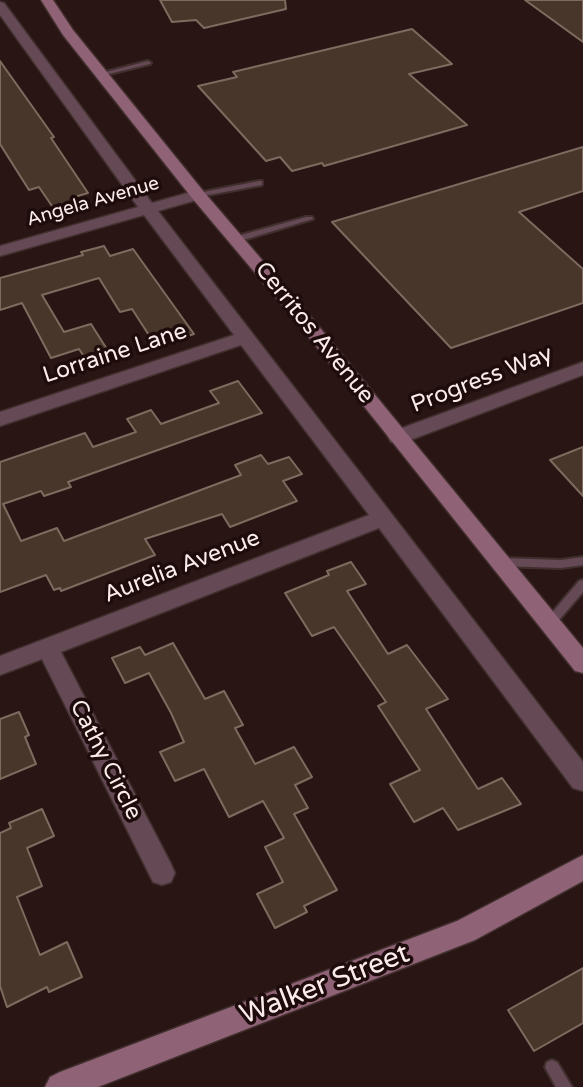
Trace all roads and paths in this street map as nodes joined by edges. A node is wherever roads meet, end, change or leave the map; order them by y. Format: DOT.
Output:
graph roads {
  1 [pos="47,0"];
  2 [pos="0,6"];
  3 [pos="148,63"];
  4 [pos="101,74"];
  5 [pos="259,183"];
  6 [pos="198,195"];
  7 [pos="147,208"];
  8 [pos="309,219"];
  9 [pos="237,239"];
  10 [pos="0,251"];
  11 [pos="246,337"];
  12 [pos="583,368"];
  13 [pos="0,419"];
  14 [pos="398,437"];
  15 [pos="383,518"];
  16 [pos="583,561"];
  17 [pos="501,562"];
  18 [pos="583,584"];
  19 [pos="548,624"];
  20 [pos="48,648"];
  21 [pos="583,664"];
  22 [pos="0,666"];
  23 [pos="582,780"];
  24 [pos="583,867"];
  25 [pos="162,873"];
  26 [pos="552,1067"];
  27 [pos="60,1087"];
  28 [pos="565,1087"];
  1 -- 4 [label="main road, Cerritos Avenue"];
  2 -- 7 [label="street"];
  3 -- 4 [label="lane"];
  4 -- 6 [label="main road, Cerritos Avenue"];
  5 -- 6 [label="lane"];
  6 -- 7 [label="street, Angela Avenue"];
  6 -- 9 [label="main road, Cerritos Avenue"];
  7 -- 10 [label="street, Angela Avenue"];
  7 -- 11 [label="street"];
  8 -- 9 [label="lane"];
  9 -- 14 [label="main road, Cerritos Avenue"];
  11 -- 13 [label="street, Lorraine Lane"];
  11 -- 15 [label="street"];
  12 -- 14 [label="street, Progress Way"];
  14 -- 17 [label="main road, Cerritos Avenue"];
  15 -- 20 [label="street, Aurelia Avenue"];
  15 -- 23 [label="street"];
  16 -- 17 [label="lane"];
  17 -- 19 [label="main road, Cerritos Avenue"];
  18 -- 19 [label="lane"];
  19 -- 21 [label="main road, Cerritos Avenue"];
  20 -- 22 [label="street, Aurelia Avenue"];
  20 -- 25 [label="street, Cathy Circle"];
  24 -- 27 [label="main road, Walker Street"];
  26 -- 28 [label="lane"];
}
